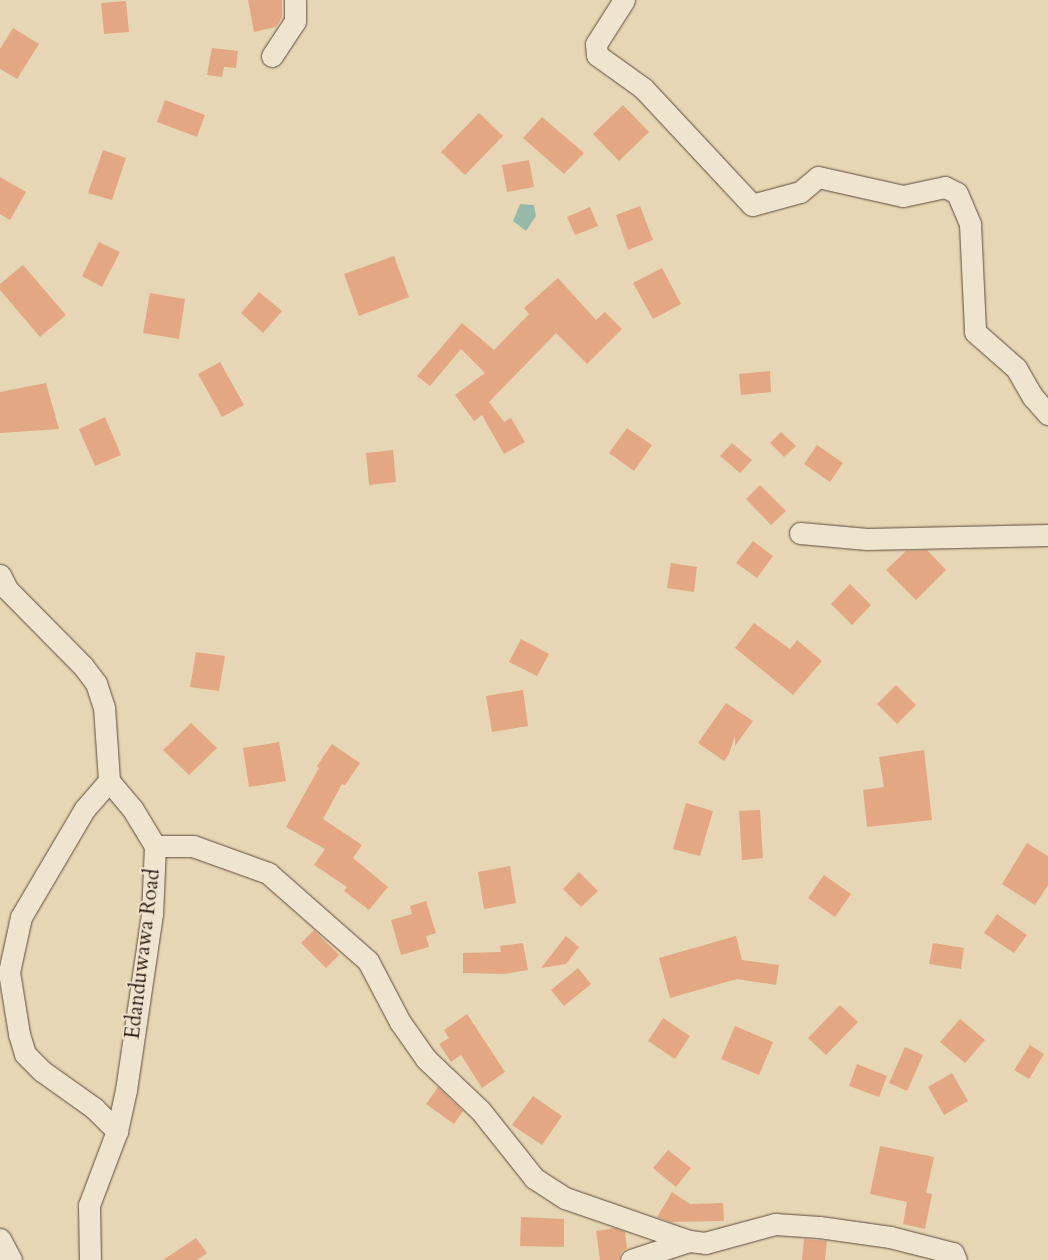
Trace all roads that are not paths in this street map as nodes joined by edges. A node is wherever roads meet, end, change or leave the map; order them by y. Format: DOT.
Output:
graph roads {
  1 [pos="295,0"];
  2 [pos="624,0"];
  3 [pos="272,56"];
  4 [pos="1048,414"];
  5 [pos="800,533"];
  6 [pos="1048,535"];
  7 [pos="0,575"];
  8 [pos="109,781"];
  9 [pos="155,846"];
  10 [pos="117,1131"];
  11 [pos="0,1239"];
  12 [pos="689,1240"];
  13 [pos="11,1260"];
  14 [pos="90,1260"];
  15 [pos="631,1260"];
  16 [pos="956,1260"];
  1 -- 3 [label="street"];
  2 -- 4 [label="street"];
  5 -- 6 [label="street"];
  7 -- 8 [label="street"];
  8 -- 9 [label="street, Edanduwawa Road"];
  8 -- 10 [label="street"];
  9 -- 10 [label="street, Edanduwawa Road"];
  9 -- 12 [label="street"];
  10 -- 14 [label="street, Edanduwawa Road"];
  11 -- 13 [label="street"];
  12 -- 15 [label="street"];
  12 -- 16 [label="street"];
}
